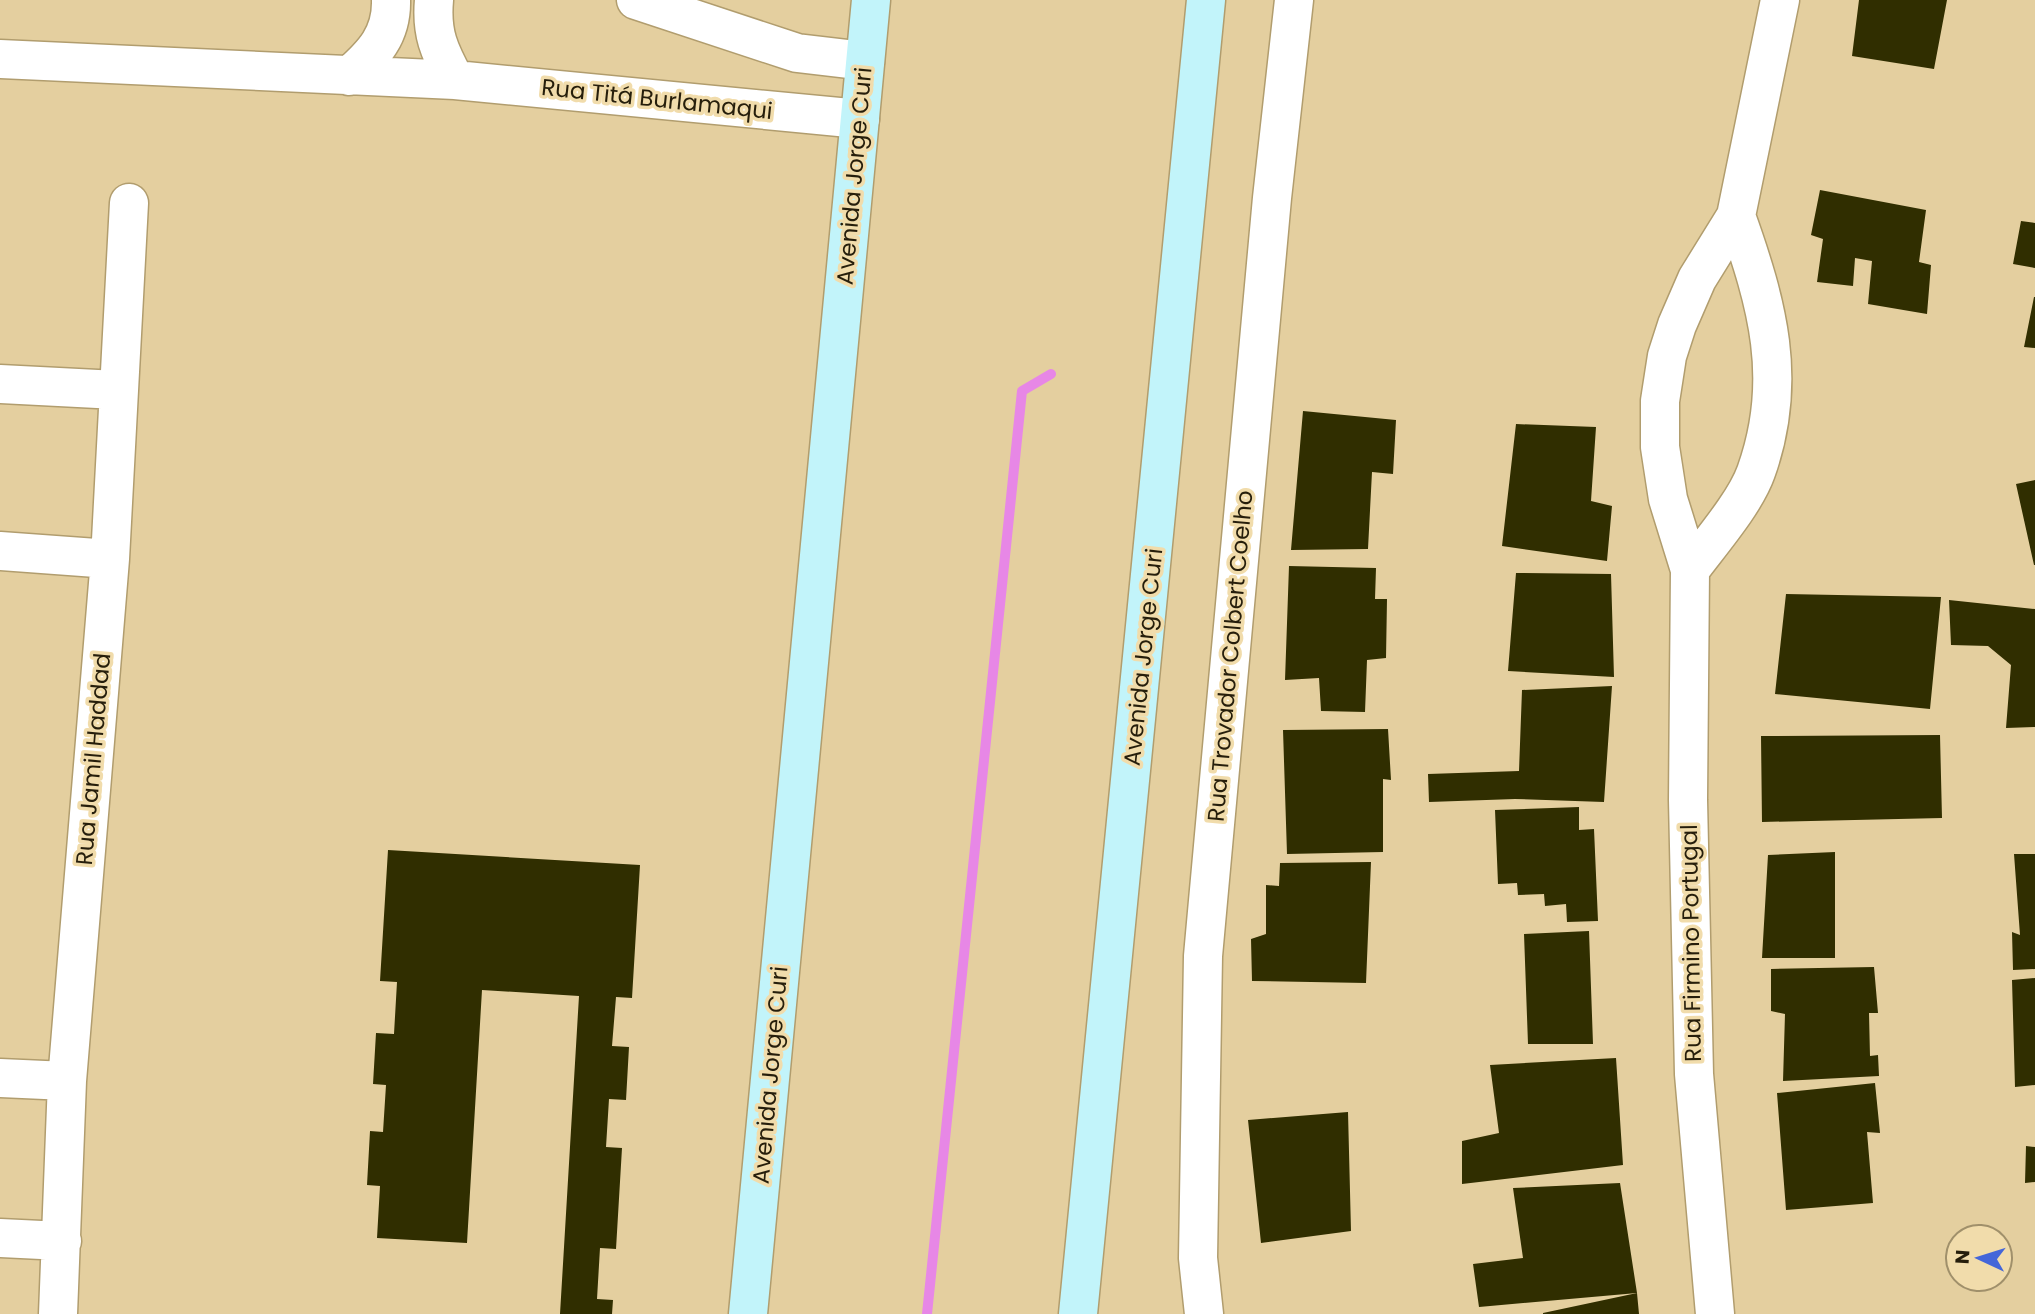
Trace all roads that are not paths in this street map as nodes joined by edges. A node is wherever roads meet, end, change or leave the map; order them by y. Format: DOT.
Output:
graph roads {
  1 [pos="391,0"];
  2 [pos="434,0"];
  3 [pos="636,0"];
  4 [pos="871,0"];
  5 [pos="1206,0"];
  6 [pos="1294,0"];
  7 [pos="1780,0"];
  8 [pos="0,59"];
  9 [pos="865,61"];
  10 [pos="349,76"];
  11 [pos="455,80"];
  12 [pos="860,119"];
  13 [pos="129,203"];
  14 [pos="1735,216"];
  15 [pos="0,384"];
  16 [pos="117,390"];
  17 [pos="0,551"];
  18 [pos="110,559"];
  19 [pos="1690,570"];
  20 [pos="0,1078"];
  21 [pos="67,1082"];
  22 [pos="0,1238"];
  23 [pos="62,1241"];
  24 [pos="58,1314"];
  25 [pos="748,1314"];
  26 [pos="1078,1314"];
  27 [pos="1204,1314"];
  28 [pos="1715,1314"];
  1 -- 10 [label="street"];
  2 -- 11 [label="street"];
  3 -- 9 [label="street"];
  4 -- 9 [label="street, Avenida Jorge Curi"];
  5 -- 26 [label="street, Avenida Jorge Curi"];
  6 -- 27 [label="street, Rua Trovador Colbert Coelho"];
  7 -- 14 [label="street, Rua Firmino Portugal"];
  8 -- 10 [label="street, Rua Titá Burlamaqui"];
  9 -- 12 [label="street, Avenida Jorge Curi"];
  10 -- 11 [label="street, Rua Titá Burlamaqui"];
  11 -- 12 [label="street, Rua Titá Burlamaqui"];
  12 -- 25 [label="street, Avenida Jorge Curi"];
  13 -- 16 [label="street, Rua Jamil Haddad"];
  14 -- 19 [label="street, Rua Firmino Portugal"];
  14 -- 19 [label="street"];
  15 -- 16 [label="street"];
  16 -- 18 [label="street, Rua Jamil Haddad"];
  17 -- 18 [label="street"];
  18 -- 21 [label="street, Rua Jamil Haddad"];
  19 -- 28 [label="street, Rua Firmino Portugal"];
  20 -- 21 [label="street"];
  21 -- 23 [label="street, Rua Jamil Haddad"];
  22 -- 23 [label="street"];
  23 -- 24 [label="street, Rua Jamil Haddad"];
}
